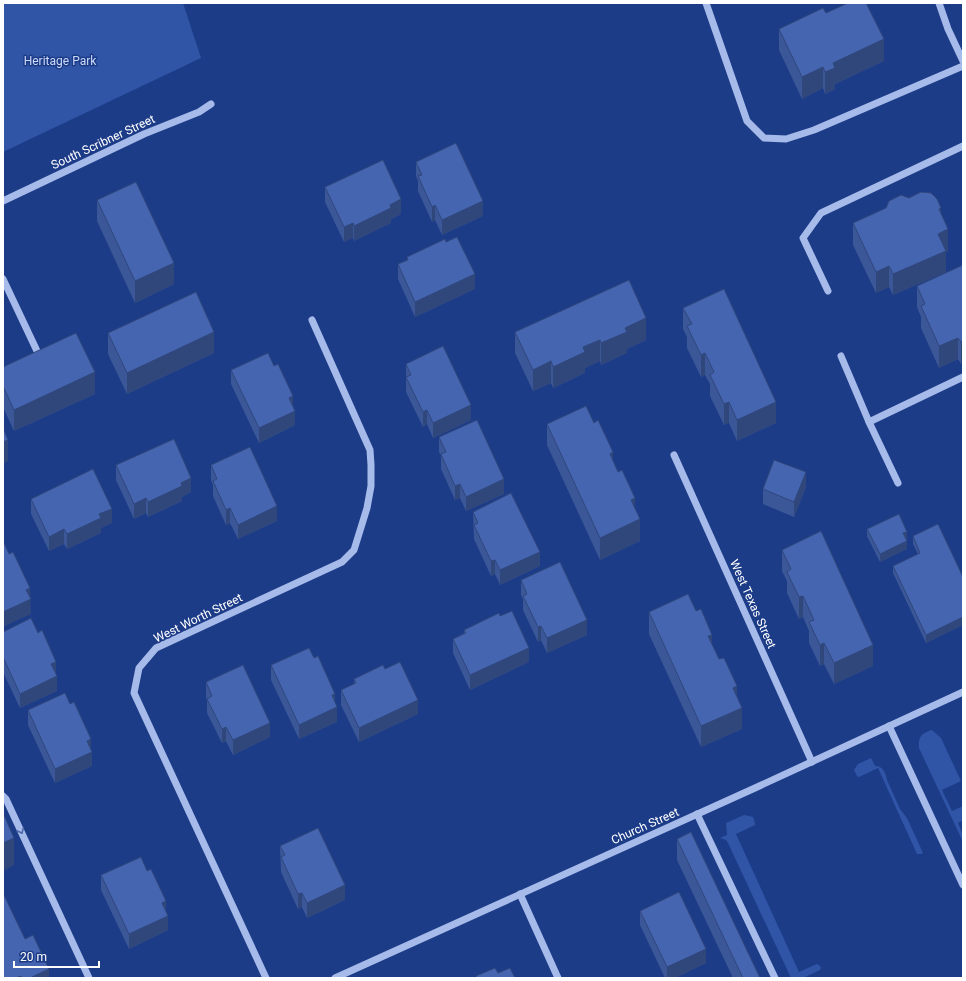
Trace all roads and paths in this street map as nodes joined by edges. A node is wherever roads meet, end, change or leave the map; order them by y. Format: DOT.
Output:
graph roads {
  1 [pos="706,3"];
  2 [pos="939,3"];
  3 [pos="963,61"];
  4 [pos="963,66"];
  5 [pos="211,104"];
  6 [pos="963,146"];
  7 [pos="3,201"];
  8 [pos="3,279"];
  9 [pos="828,291"];
  10 [pos="312,320"];
  11 [pos="37,351"];
  12 [pos="841,356"];
  13 [pos="963,377"];
  14 [pos="869,422"];
  15 [pos="674,455"];
  16 [pos="898,483"];
  17 [pos="963,692"];
  18 [pos="889,726"];
  19 [pos="812,762"];
  20 [pos="3,796"];
  21 [pos="697,814"];
  22 [pos="963,885"];
  23 [pos="520,894"];
  24 [pos="89,978"];
  25 [pos="266,978"];
  26 [pos="335,978"];
  27 [pos="558,978"];
  28 [pos="774,978"];
  1 -- 4 [label="street"];
  2 -- 3 [label="street"];
  5 -- 7 [label="street, South Scribner Street"];
  6 -- 9 [label="street"];
  8 -- 11 [label="street"];
  10 -- 25 [label="street, West Worth Street"];
  12 -- 14 [label="street"];
  13 -- 14 [label="street"];
  14 -- 16 [label="street"];
  15 -- 19 [label="street, West Texas Street"];
  17 -- 18 [label="street, Church Street"];
  18 -- 19 [label="street, Church Street"];
  18 -- 22 [label="street"];
  19 -- 21 [label="street, Church Street"];
  20 -- 24 [label="street, one-way"];
  21 -- 23 [label="street, Church Street"];
  21 -- 28 [label="street"];
  23 -- 26 [label="street, Church Street"];
  23 -- 27 [label="street"];
}
